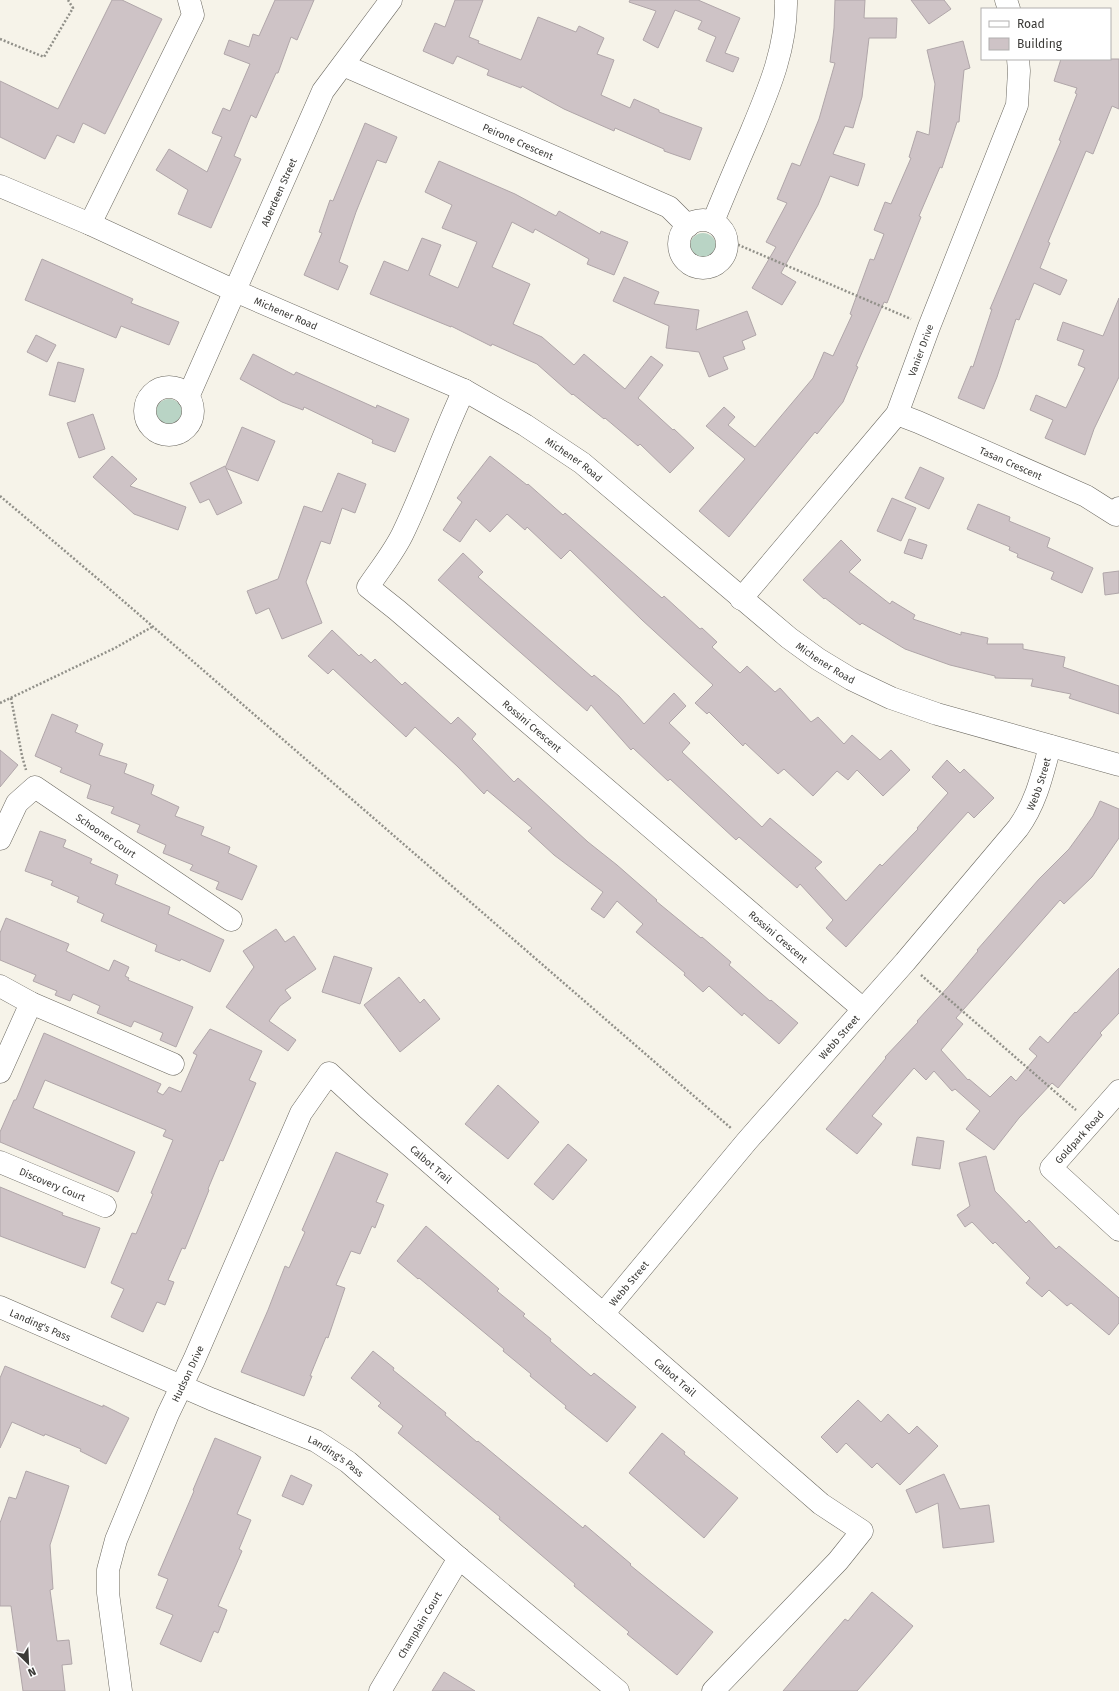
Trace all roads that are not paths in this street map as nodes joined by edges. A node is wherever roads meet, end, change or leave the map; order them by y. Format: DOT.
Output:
graph roads {
  1 [pos="189,0"];
  2 [pos="391,0"];
  3 [pos="786,0"];
  4 [pos="1018,60"];
  5 [pos="343,65"];
  6 [pos="0,186"];
  7 [pos="713,222"];
  8 [pos="90,224"];
  9 [pos="688,226"];
  10 [pos="235,291"];
  11 [pos="464,390"];
  12 [pos="188,397"];
  13 [pos="897,414"];
  14 [pos="1119,508"];
  15 [pos="741,599"];
  16 [pos="1050,746"];
  17 [pos="1119,765"];
  18 [pos="0,839"];
  19 [pos="231,920"];
  20 [pos="0,986"];
  21 [pos="31,1003"];
  22 [pos="863,1009"];
  23 [pos="172,1064"];
  24 [pos="0,1072"];
  25 [pos="329,1073"];
  26 [pos="1119,1091"];
  27 [pos="0,1162"];
  28 [pos="105,1206"];
  29 [pos="1119,1230"];
  30 [pos="0,1307"];
  31 [pos="603,1314"];
  32 [pos="181,1385"];
  33 [pos="459,1558"];
  34 [pos="121,1691"];
  35 [pos="380,1691"];
  36 [pos="618,1691"];
  37 [pos="713,1691"];
  1 -- 8 [label="street"];
  2 -- 5 [label="street, Aberdeen Street"];
  3 -- 7 [label="street"];
  4 -- 13 [label="street, Vanier Drive"];
  5 -- 9 [label="street, Peirone Crescent"];
  5 -- 10 [label="street, Aberdeen Street"];
  6 -- 8 [label="street, Michener Road"];
  7 -- 9 [label="street"];
  7 -- 9 [label="street"];
  8 -- 10 [label="street, Michener Road"];
  10 -- 11 [label="street, Michener Road"];
  10 -- 12 [label="street, Aberdeen Street"];
  11 -- 15 [label="street, Michener Road"];
  11 -- 22 [label="street, Rossini Crescent"];
  13 -- 14 [label="street, Tasan Crescent"];
  13 -- 15 [label="street, Vanier Drive"];
  15 -- 16 [label="street, Michener Road"];
  16 -- 17 [label="street, Michener Road"];
  16 -- 22 [label="street, Webb Street"];
  18 -- 19 [label="street, Schooner Court"];
  20 -- 21 [label="street"];
  21 -- 23 [label="street"];
  21 -- 24 [label="street"];
  22 -- 31 [label="street, Webb Street"];
  25 -- 31 [label="street, Calbot Trail"];
  25 -- 32 [label="street, Hudson Drive"];
  26 -- 29 [label="street, Goldpark Road"];
  27 -- 28 [label="street, Discovery Court"];
  30 -- 32 [label="street, Landing's Pass"];
  31 -- 37 [label="street, Calbot Trail"];
  32 -- 33 [label="street, Landing's Pass"];
  32 -- 34 [label="street, Hudson Drive"];
  33 -- 35 [label="street, Champlain Court"];
  33 -- 36 [label="street, Landing's Pass"];
}
